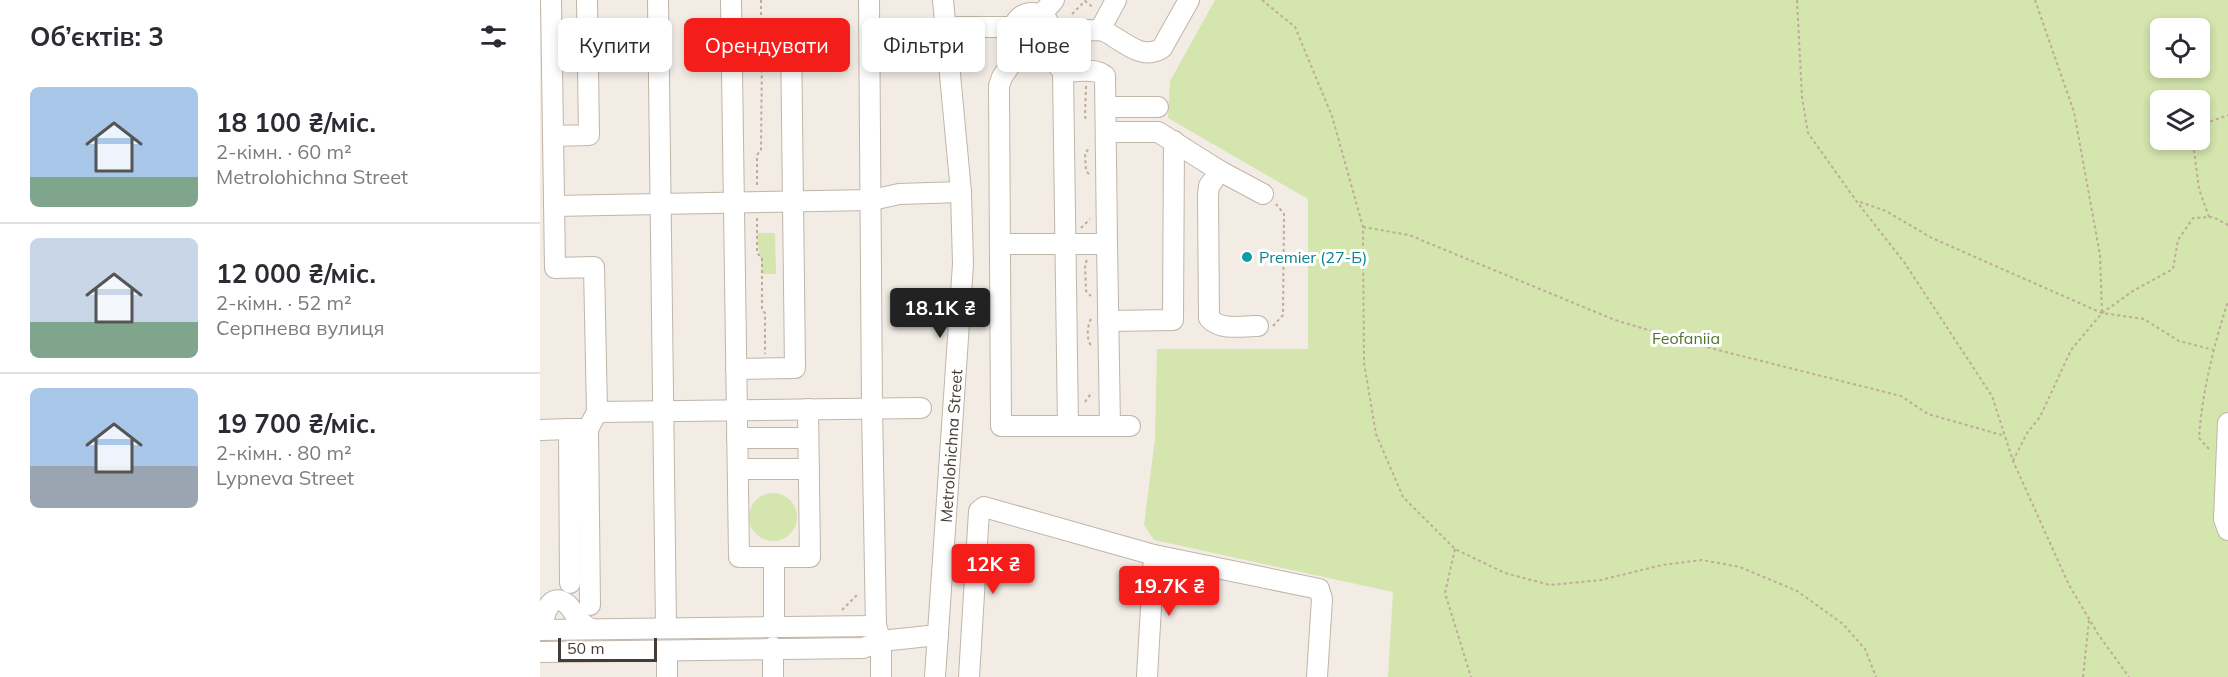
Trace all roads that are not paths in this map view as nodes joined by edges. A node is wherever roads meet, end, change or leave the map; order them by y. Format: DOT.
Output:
graph roads {
  1 [pos="551,0"];
  2 [pos="587,0"];
  3 [pos="658,0"];
  4 [pos="731,0"];
  5 [pos="869,0"];
  6 [pos="943,0"];
  7 [pos="1054,0"];
  8 [pos="1116,0"];
  9 [pos="1189,0"];
  10 [pos="732,18"];
  11 [pos="945,18"];
  12 [pos="1020,18"];
  13 [pos="1035,18"];
  14 [pos="1049,18"];
  15 [pos="1099,21"];
  16 [pos="1091,22"];
  17 [pos="732,72"];
  18 [pos="792,72"];
  19 [pos="949,72"];
  20 [pos="1004,72"];
  21 [pos="1063,72"];
  22 [pos="1106,107"];
  23 [pos="1158,107"];
  24 [pos="1106,132"];
  25 [pos="553,136"];
  26 [pos="1174,141"];
  27 [pos="1220,171"];
  28 [pos="960,192"];
  29 [pos="1263,194"];
  30 [pos="872,200"];
  31 [pos="734,202"];
  32 [pos="794,202"];
  33 [pos="662,204"];
  34 [pos="554,206"];
  35 [pos="1000,244"];
  36 [pos="1066,244"];
  37 [pos="1107,244"];
  38 [pos="1101,317"];
  39 [pos="1258,326"];
  40 [pos="736,369"];
  41 [pos="872,408"];
  42 [pos="921,408"];
  43 [pos="808,409"];
  44 [pos="663,411"];
  45 [pos="737,411"];
  46 [pos="585,423"];
  47 [pos="2228,423"];
  48 [pos="1076,426"];
  49 [pos="540,430"];
  50 [pos="737,438"];
  51 [pos="808,438"];
  52 [pos="738,469"];
  53 [pos="809,469"];
  54 [pos="2228,530"];
  55 [pos="1154,555"];
  56 [pos="774,558"];
  57 [pos="570,583"];
  58 [pos="590,604"];
  59 [pos="774,626"];
  60 [pos="666,627"];
  61 [pos="542,630"];
  62 [pos="591,630"];
  63 [pos="878,634"];
  64 [pos="938,635"];
  65 [pos="773,647"];
  66 [pos="667,651"];
  67 [pos="540,652"];
  68 [pos="667,677"];
  69 [pos="773,677"];
  70 [pos="881,677"];
  71 [pos="935,677"];
  72 [pos="969,677"];
  73 [pos="1147,677"];
  74 [pos="1317,677"];
  1 -- 25 [label="street"];
  2 -- 25 [label="street"];
  3 -- 33 [label="street"];
  4 -- 10 [label="street"];
  5 -- 30 [label="street"];
  6 -- 11 [label="street, Metrolohichna Street"];
  7 -- 14 [label="street"];
  8 -- 15 [label="street"];
  9 -- 15 [label="street"];
  12 -- 13 [label="street"];
  15 -- 16 [label="street"];
  17 -- 31 [label="street"];
  18 -- 32 [label="street"];
  19 -- 28 [label="street, Metrolohichna Street"];
  20 -- 35 [label="street"];
  21 -- 22 [label="street"];
  21 -- 36 [label="street"];
  22 -- 23 [label="street"];
  22 -- 24 [label="street"];
  24 -- 26 [label="street"];
  24 -- 37 [label="street"];
  25 -- 34 [label="street"];
  26 -- 27 [label="street"];
  26 -- 38 [label="street"];
  27 -- 29 [label="street"];
  27 -- 39 [label="street"];
  28 -- 30 [label="street"];
  28 -- 64 [label="street, Metrolohichna Street"];
  30 -- 32 [label="street"];
  30 -- 41 [label="street"];
  31 -- 32 [label="street"];
  31 -- 33 [label="street"];
  31 -- 40 [label="street"];
  32 -- 40 [label="street"];
  33 -- 34 [label="street"];
  33 -- 44 [label="street"];
  34 -- 46 [label="street"];
  35 -- 36 [label="street"];
  35 -- 48 [label="street"];
  36 -- 37 [label="street"];
  36 -- 48 [label="street"];
  37 -- 38 [label="street"];
  38 -- 48 [label="street"];
  40 -- 45 [label="street"];
  41 -- 42 [label="street"];
  41 -- 43 [label="street"];
  41 -- 63 [label="street"];
  43 -- 45 [label="street"];
  43 -- 51 [label="street"];
  44 -- 45 [label="street"];
  44 -- 46 [label="street"];
  44 -- 60 [label="street"];
  45 -- 50 [label="street"];
  46 -- 49 [label="street"];
  46 -- 57 [label="street"];
  46 -- 58 [label="street"];
  47 -- 54 [label="street"];
  50 -- 51 [label="street"];
  50 -- 52 [label="street"];
  51 -- 53 [label="street"];
  52 -- 53 [label="street"];
  52 -- 56 [label="street"];
  53 -- 56 [label="street"];
  55 -- 72 [label="street"];
  55 -- 73 [label="street"];
  55 -- 74 [label="street"];
  56 -- 59 [label="street"];
  59 -- 60 [label="street"];
  59 -- 63 [label="street"];
  60 -- 62 [label="street"];
  61 -- 62 [label="street"];
  61 -- 62 [label="street"];
  63 -- 64 [label="street"];
  63 -- 65 [label="street"];
  63 -- 70 [label="street"];
  64 -- 71 [label="street, Metrolohichna Street"];
  65 -- 66 [label="street"];
  65 -- 69 [label="street"];
  66 -- 67 [label="street"];
  66 -- 68 [label="street"];
}
